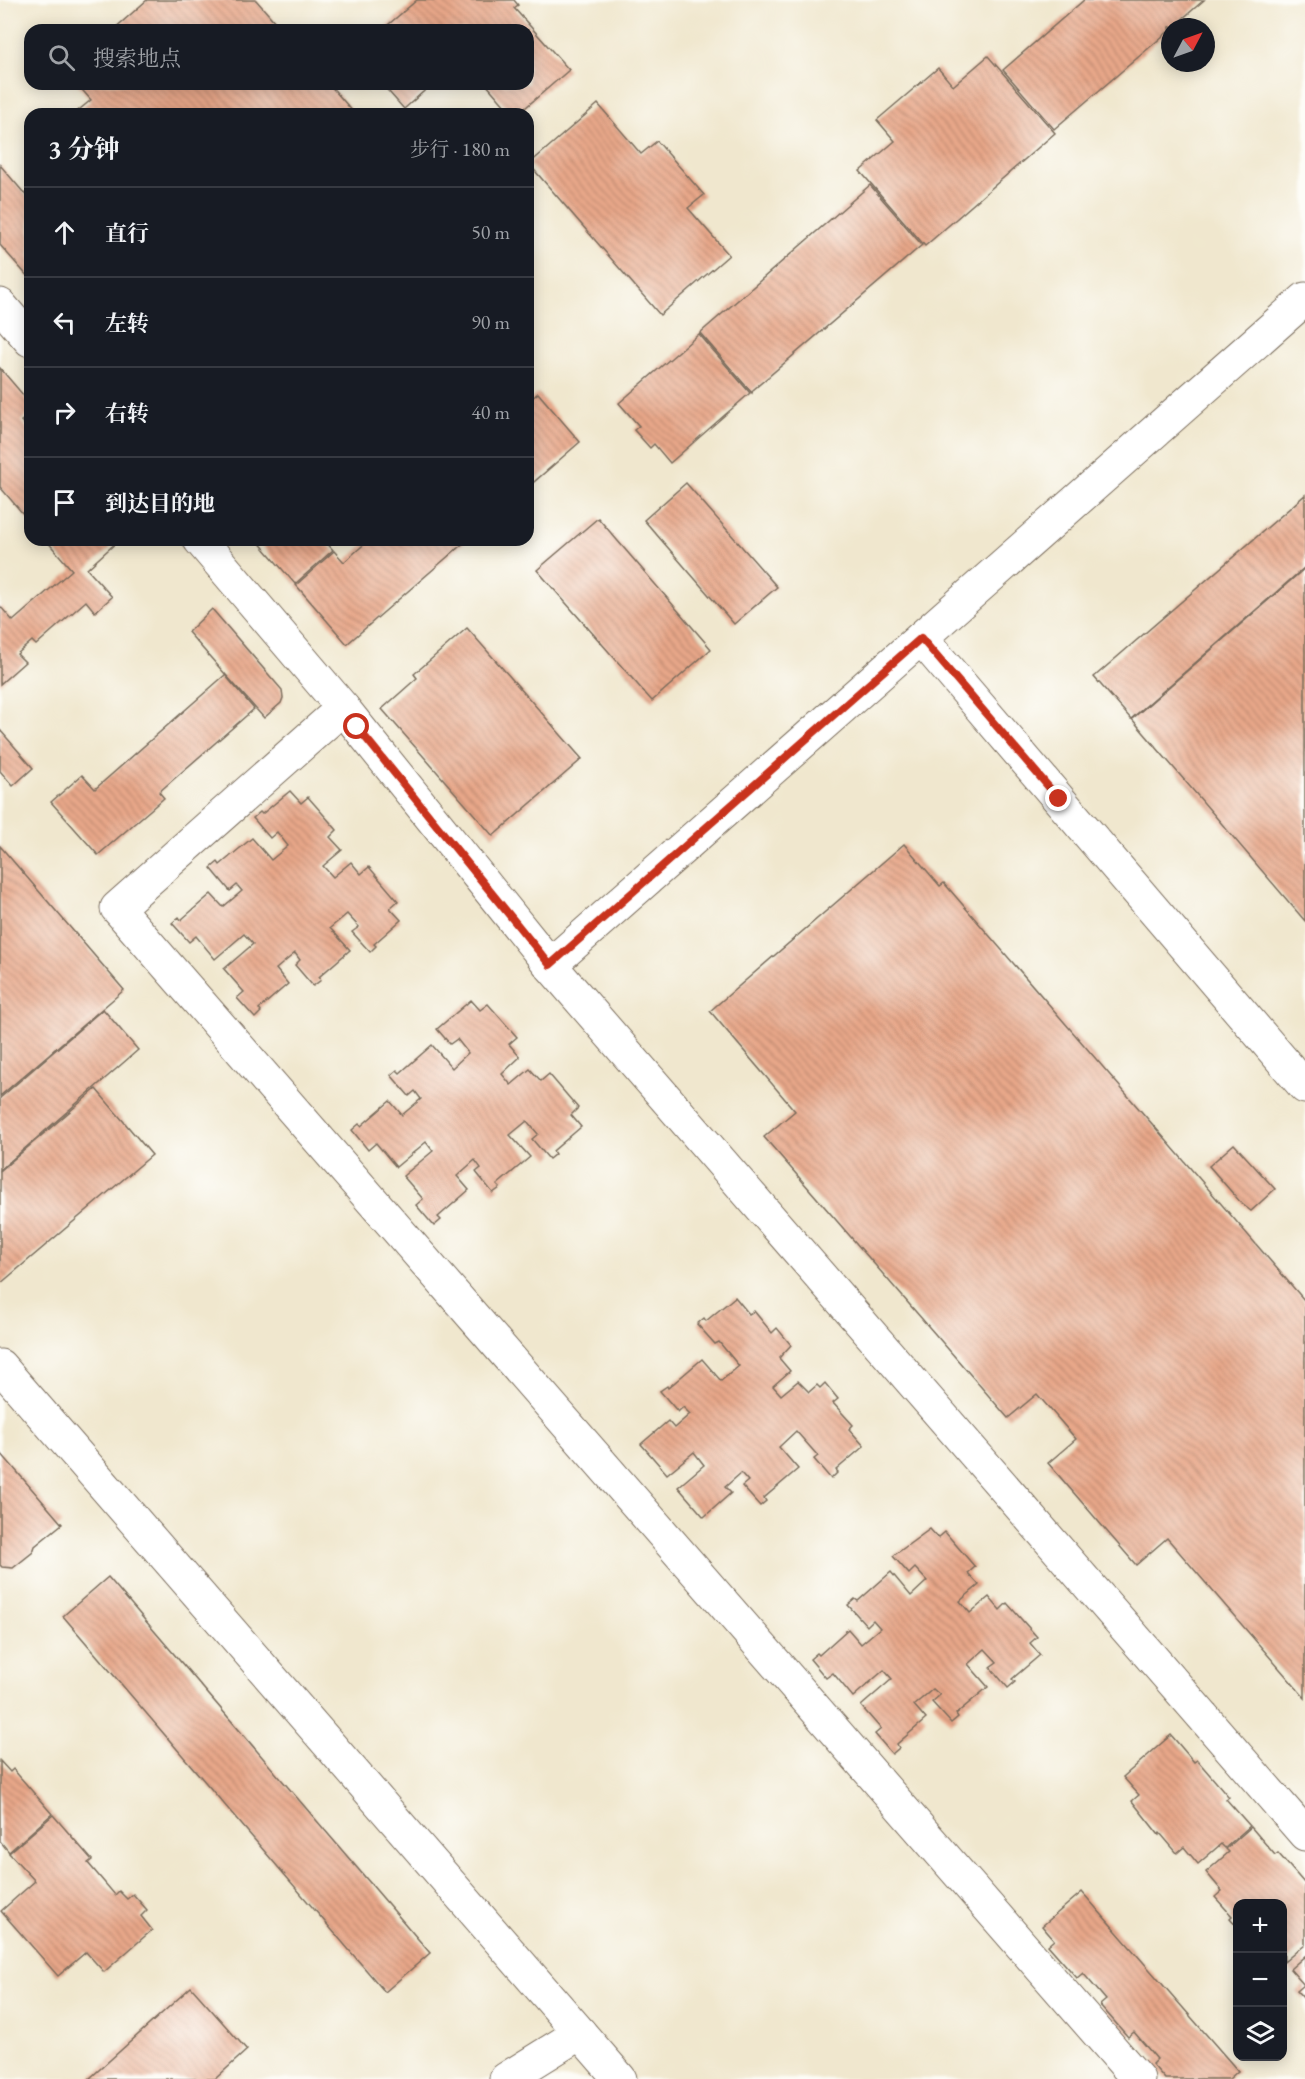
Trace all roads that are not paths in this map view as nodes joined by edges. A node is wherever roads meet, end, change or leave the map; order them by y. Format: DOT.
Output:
graph roads {
  1 [pos="1305,299"];
  2 [pos="0,305"];
  3 [pos="24,333"];
  4 [pos="205,546"];
  5 [pos="921,638"];
  6 [pos="343,708"];
  7 [pos="550,965"];
  8 [pos="1305,1087"];
  9 [pos="0,1366"];
  10 [pos="1305,1834"];
  11 [pos="580,2033"];
  12 [pos="506,2079"];
  13 [pos="620,2079"];
  14 [pos="1138,2079"];
  1 -- 5 [label="street"];
  2 -- 3 [label="street"];
  4 -- 6 [label="street"];
  5 -- 7 [label="street"];
  5 -- 8 [label="street"];
  6 -- 7 [label="street"];
  6 -- 14 [label="street"];
  7 -- 10 [label="street"];
  9 -- 11 [label="street"];
  11 -- 12 [label="street"];
  11 -- 13 [label="street"];
}
